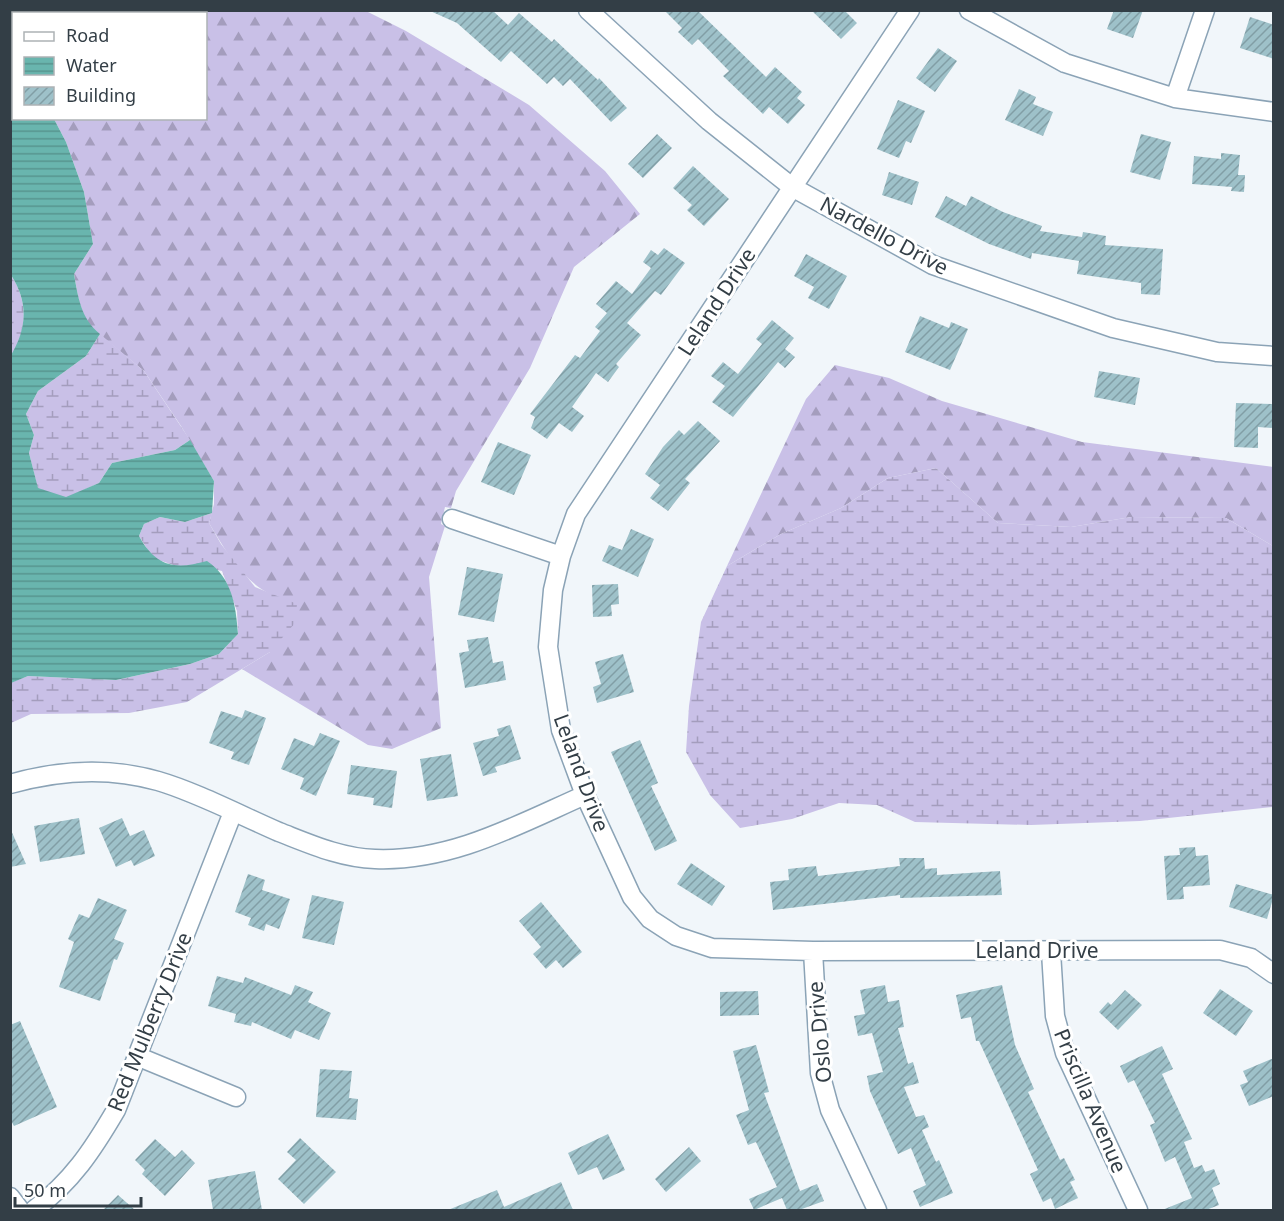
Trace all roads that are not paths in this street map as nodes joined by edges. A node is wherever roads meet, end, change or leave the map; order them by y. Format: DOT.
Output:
graph roads {
  1 [pos="588,10"];
  2 [pos="910,10"];
  3 [pos="969,10"];
  4 [pos="1205,10"];
  5 [pos="1175,98"];
  6 [pos="1274,112"];
  7 [pos="792,187"];
  8 [pos="1274,356"];
  9 [pos="452,519"];
  10 [pos="561,556"];
  11 [pos="10,784"];
  12 [pos="585,795"];
  13 [pos="233,813"];
  14 [pos="813,951"];
  15 [pos="1052,952"];
  16 [pos="1274,974"];
  17 [pos="138,1057"];
  18 [pos="236,1097"];
  19 [pos="10,1197"];
  20 [pos="20,1210"];
  21 [pos="34,1210"];
  22 [pos="877,1210"];
  23 [pos="1137,1210"];
  1 -- 7 [label="street, Nardello Drive"];
  2 -- 7 [label="street, Leland Drive"];
  3 -- 5 [label="street"];
  4 -- 5 [label="street"];
  5 -- 6 [label="street"];
  7 -- 8 [label="street, Nardello Drive"];
  7 -- 10 [label="street, Leland Drive"];
  9 -- 10 [label="street"];
  10 -- 12 [label="street, Leland Drive"];
  11 -- 13 [label="street"];
  12 -- 13 [label="street"];
  12 -- 14 [label="street, Leland Drive"];
  13 -- 17 [label="street, Red Mulberry Drive"];
  14 -- 15 [label="street, Leland Drive"];
  14 -- 22 [label="street, Oslo Drive"];
  15 -- 16 [label="street, Leland Drive"];
  15 -- 23 [label="street, Priscilla Avenue"];
  17 -- 18 [label="street"];
  17 -- 21 [label="street, Red Mulberry Drive"];
  19 -- 20 [label="street"];
}
